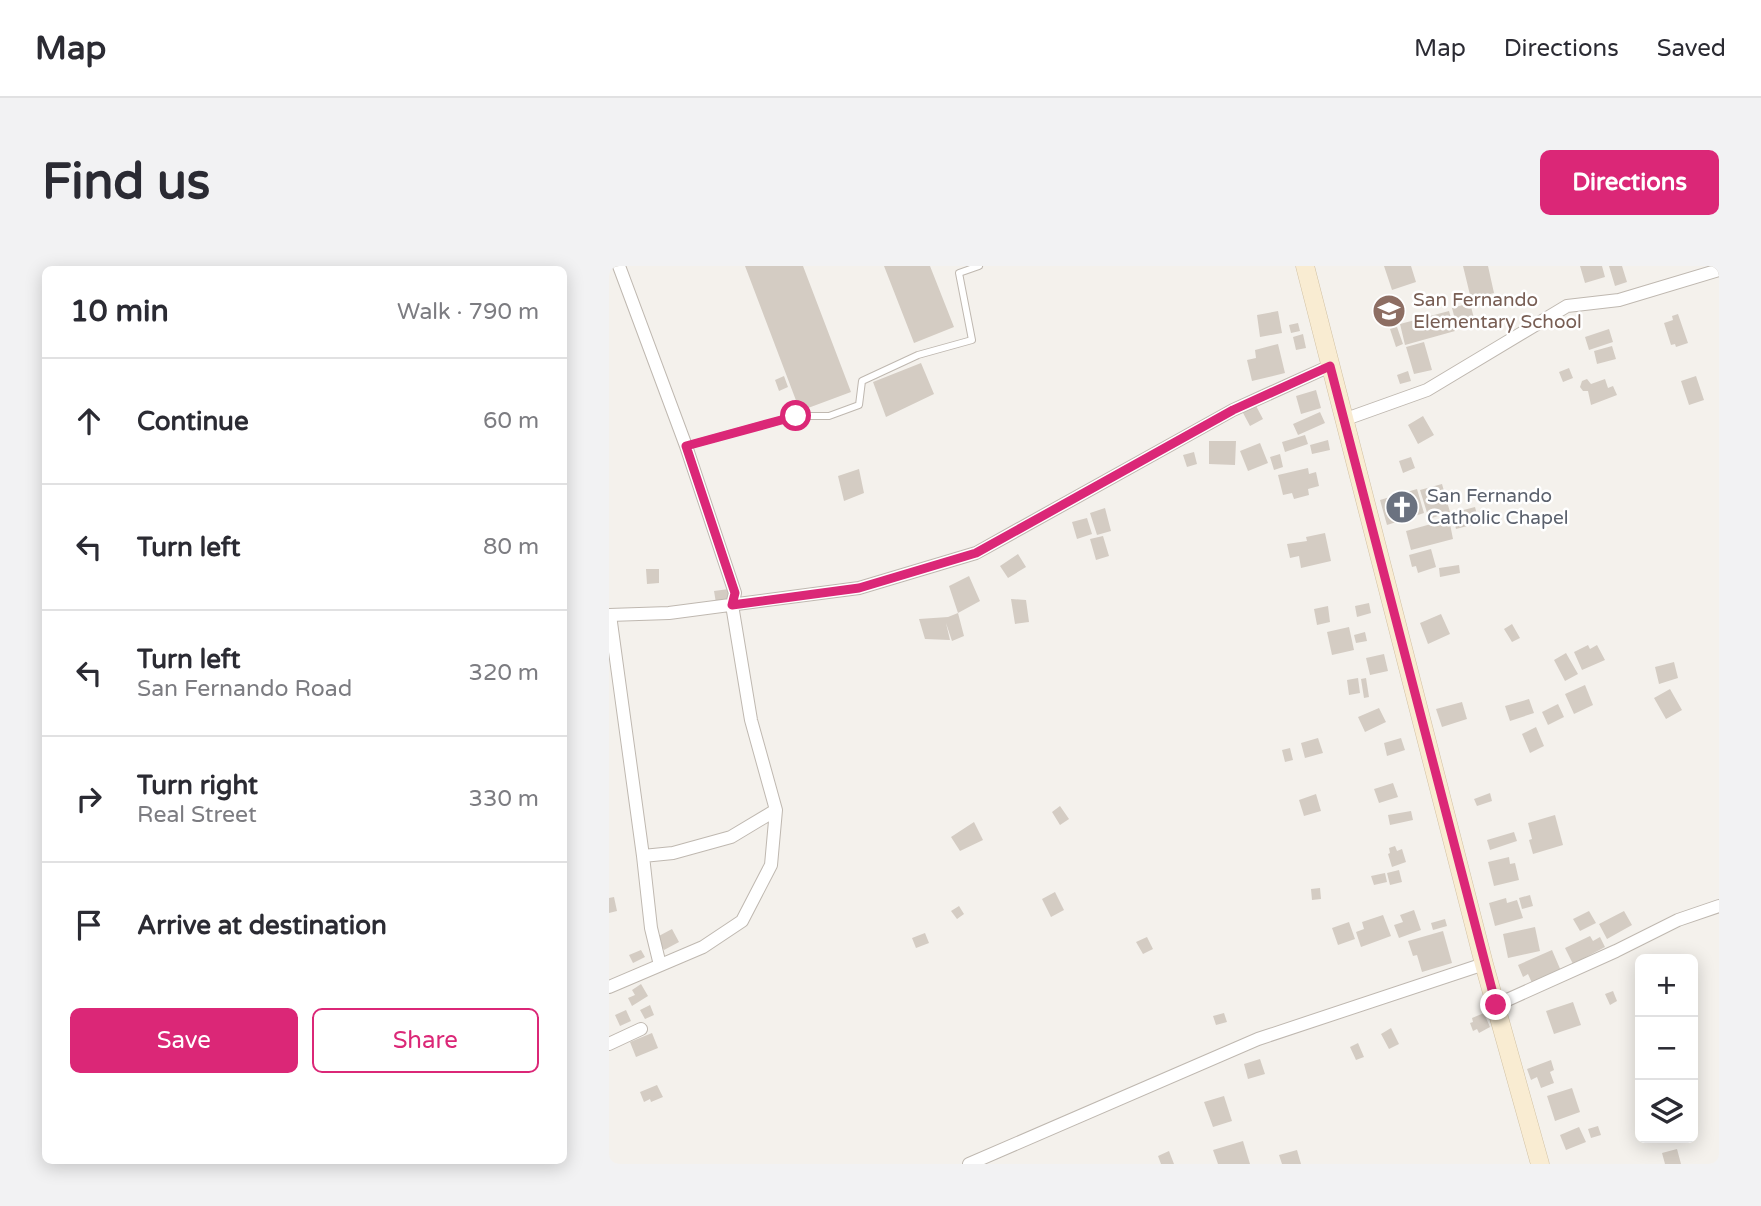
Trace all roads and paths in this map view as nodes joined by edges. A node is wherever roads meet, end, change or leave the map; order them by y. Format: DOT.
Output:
graph roads {
  1 [pos="619,266"];
  2 [pos="979,266"];
  3 [pos="1305,266"];
  4 [pos="1719,270"];
  5 [pos="1330,366"];
  6 [pos="1346,419"];
  7 [pos="686,446"];
  8 [pos="732,605"];
  9 [pos="610,615"];
  10 [pos="776,810"];
  11 [pos="643,856"];
  12 [pos="1719,906"];
  13 [pos="1484,964"];
  14 [pos="660,965"];
  15 [pos="609,986"];
  16 [pos="1496,1005"];
  17 [pos="641,1029"];
  18 [pos="609,1044"];
  19 [pos="969,1164"];
  20 [pos="1540,1164"];
  1 -- 7 [label="street"];
  2 -- 7 [label="lane"];
  3 -- 5 [label="main road"];
  4 -- 6 [label="street"];
  5 -- 6 [label="main road"];
  5 -- 8 [label="street"];
  6 -- 13 [label="main road"];
  7 -- 8 [label="street"];
  8 -- 9 [label="street"];
  8 -- 10 [label="street"];
  9 -- 11 [label="street"];
  10 -- 11 [label="street"];
  10 -- 14 [label="street"];
  11 -- 14 [label="street"];
  12 -- 16 [label="street"];
  13 -- 16 [label="main road"];
  13 -- 19 [label="street"];
  14 -- 15 [label="street"];
  16 -- 20 [label="main road"];
  17 -- 18 [label="street"];
}
